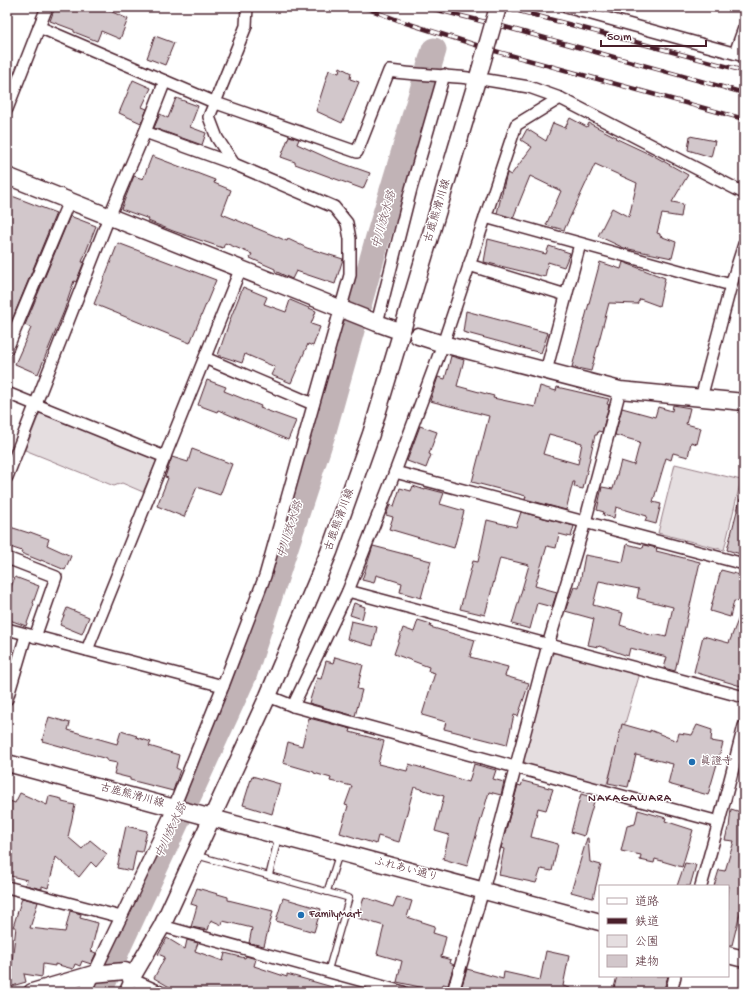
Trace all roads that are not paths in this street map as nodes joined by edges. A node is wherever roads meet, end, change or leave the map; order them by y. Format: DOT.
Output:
graph roads {
  1 [pos="47,7"];
  2 [pos="247,7"];
  3 [pos="498,7"];
  4 [pos="566,7"];
  5 [pos="39,27"];
  6 [pos="744,28"];
  7 [pos="740,54"];
  8 [pos="441,75"];
  9 [pos="478,76"];
  10 [pos="165,81"];
  11 [pos="560,98"];
  12 [pos="216,103"];
  13 [pos="7,109"];
  14 [pos="145,132"];
  15 [pos="234,164"];
  16 [pos="7,176"];
  17 [pos="744,192"];
  18 [pos="69,200"];
  19 [pos="109,217"];
  20 [pos="485,217"];
  21 [pos="580,244"];
  22 [pos="744,244"];
  23 [pos="469,265"];
  24 [pos="240,270"];
  25 [pos="731,285"];
  26 [pos="566,295"];
  27 [pos="342,309"];
  28 [pos="373,322"];
  29 [pos="394,329"];
  30 [pos="418,336"];
  31 [pos="443,344"];
  32 [pos="7,349"];
  33 [pos="205,358"];
  34 [pos="546,371"];
  35 [pos="620,390"];
  36 [pos="7,393"];
  37 [pos="701,398"];
  38 [pos="744,402"];
  39 [pos="313,404"];
  40 [pos="36,405"];
  41 [pos="165,457"];
  42 [pos="395,472"];
  43 [pos="7,477"];
  44 [pos="585,522"];
  45 [pos="7,558"];
  46 [pos="744,564"];
  47 [pos="348,591"];
  48 [pos="7,629"];
  49 [pos="31,636"];
  50 [pos="548,645"];
  51 [pos="87,650"];
  52 [pos="223,686"];
  53 [pos="268,696"];
  54 [pos="744,697"];
  55 [pos="7,699"];
  56 [pos="293,706"];
  57 [pos="744,726"];
  58 [pos="7,763"];
  59 [pos="515,768"];
  60 [pos="177,808"];
  61 [pos="206,817"];
  62 [pos="719,822"];
  63 [pos="278,836"];
  64 [pos="339,852"];
  65 [pos="195,855"];
  66 [pos="269,876"];
  67 [pos="701,885"];
  68 [pos="7,887"];
  69 [pos="483,890"];
  70 [pos="327,892"];
  71 [pos="122,917"];
  72 [pos="599,922"];
  73 [pos="162,926"];
  74 [pos="729,955"];
  75 [pos="744,959"];
  76 [pos="328,972"];
  77 [pos="95,974"];
  78 [pos="130,977"];
  79 [pos="675,977"];
  80 [pos="32,992"];
  81 [pos="85,992"];
  82 [pos="160,992"];
  83 [pos="403,992"];
  84 [pos="453,992"];
  85 [pos="671,992"];
  1 -- 5 [label="street"];
  2 -- 12 [label="street"];
  3 -- 9 [label="street, 古鹿熊滑川線, bridge"];
  4 -- 7 [label="street"];
  5 -- 10 [label="street"];
  5 -- 13 [label="street"];
  6 -- 7 [label="street"];
  8 -- 9 [label="street"];
  8 -- 12 [label="street"];
  8 -- 28 [label="street"];
  9 -- 11 [label="street"];
  9 -- 53 [label="street, 古鹿熊滑川線"];
  10 -- 12 [label="street"];
  10 -- 14 [label="street"];
  11 -- 17 [label="street"];
  11 -- 20 [label="street"];
  12 -- 15 [label="street"];
  14 -- 15 [label="street"];
  14 -- 19 [label="street"];
  15 -- 27 [label="street"];
  16 -- 18 [label="street"];
  18 -- 19 [label="street"];
  18 -- 32 [label="street"];
  19 -- 24 [label="street"];
  19 -- 40 [label="street"];
  20 -- 21 [label="street"];
  20 -- 23 [label="street"];
  21 -- 25 [label="street"];
  21 -- 26 [label="street"];
  22 -- 25 [label="street"];
  23 -- 26 [label="street"];
  23 -- 31 [label="street"];
  24 -- 27 [label="street"];
  24 -- 33 [label="street"];
  25 -- 37 [label="street"];
  26 -- 34 [label="street"];
  27 -- 28 [label="street"];
  27 -- 39 [label="street"];
  28 -- 29 [label="street"];
  30 -- 31 [label="street"];
  31 -- 34 [label="street"];
  31 -- 42 [label="street"];
  33 -- 39 [label="street"];
  33 -- 41 [label="street"];
  34 -- 35 [label="street"];
  35 -- 37 [label="street"];
  35 -- 44 [label="street"];
  36 -- 40 [label="street"];
  37 -- 38 [label="street"];
  39 -- 52 [label="street"];
  40 -- 41 [label="street"];
  40 -- 43 [label="street"];
  41 -- 51 [label="street"];
  42 -- 44 [label="street"];
  42 -- 47 [label="street"];
  44 -- 46 [label="street"];
  44 -- 50 [label="street"];
  45 -- 49 [label="street"];
  47 -- 50 [label="street"];
  47 -- 56 [label="street"];
  48 -- 49 [label="street"];
  49 -- 51 [label="street"];
  49 -- 55 [label="street"];
  50 -- 54 [label="street"];
  50 -- 59 [label="street"];
  51 -- 52 [label="street"];
  52 -- 60 [label="street"];
  53 -- 56 [label="street"];
  53 -- 61 [label="street, 古鹿熊滑川線"];
  56 -- 59 [label="street"];
  57 -- 62 [label="street"];
  58 -- 60 [label="street, 古鹿熊滑川線"];
  59 -- 62 [label="street"];
  59 -- 69 [label="street"];
  60 -- 61 [label="street, 古鹿熊滑川線"];
  60 -- 71 [label="street"];
  61 -- 63 [label="street, ふれあい通り"];
  61 -- 65 [label="street"];
  62 -- 67 [label="street"];
  63 -- 64 [label="street, ふれあい通り"];
  63 -- 66 [label="lane"];
  64 -- 69 [label="street, ふれあい通り"];
  64 -- 70 [label="lane"];
  65 -- 66 [label="lane"];
  65 -- 73 [label="street"];
  66 -- 70 [label="lane"];
  68 -- 71 [label="street"];
  69 -- 72 [label="street, ふれあい通り"];
  69 -- 84 [label="street"];
  70 -- 76 [label="lane"];
  71 -- 77 [label="street"];
  73 -- 76 [label="street"];
  73 -- 78 [label="street"];
  74 -- 75 [label="street"];
  76 -- 83 [label="street"];
  77 -- 78 [label="street"];
  77 -- 80 [label="street"];
  77 -- 81 [label="street"];
  78 -- 82 [label="street"];
  79 -- 85 [label="street"];
}
